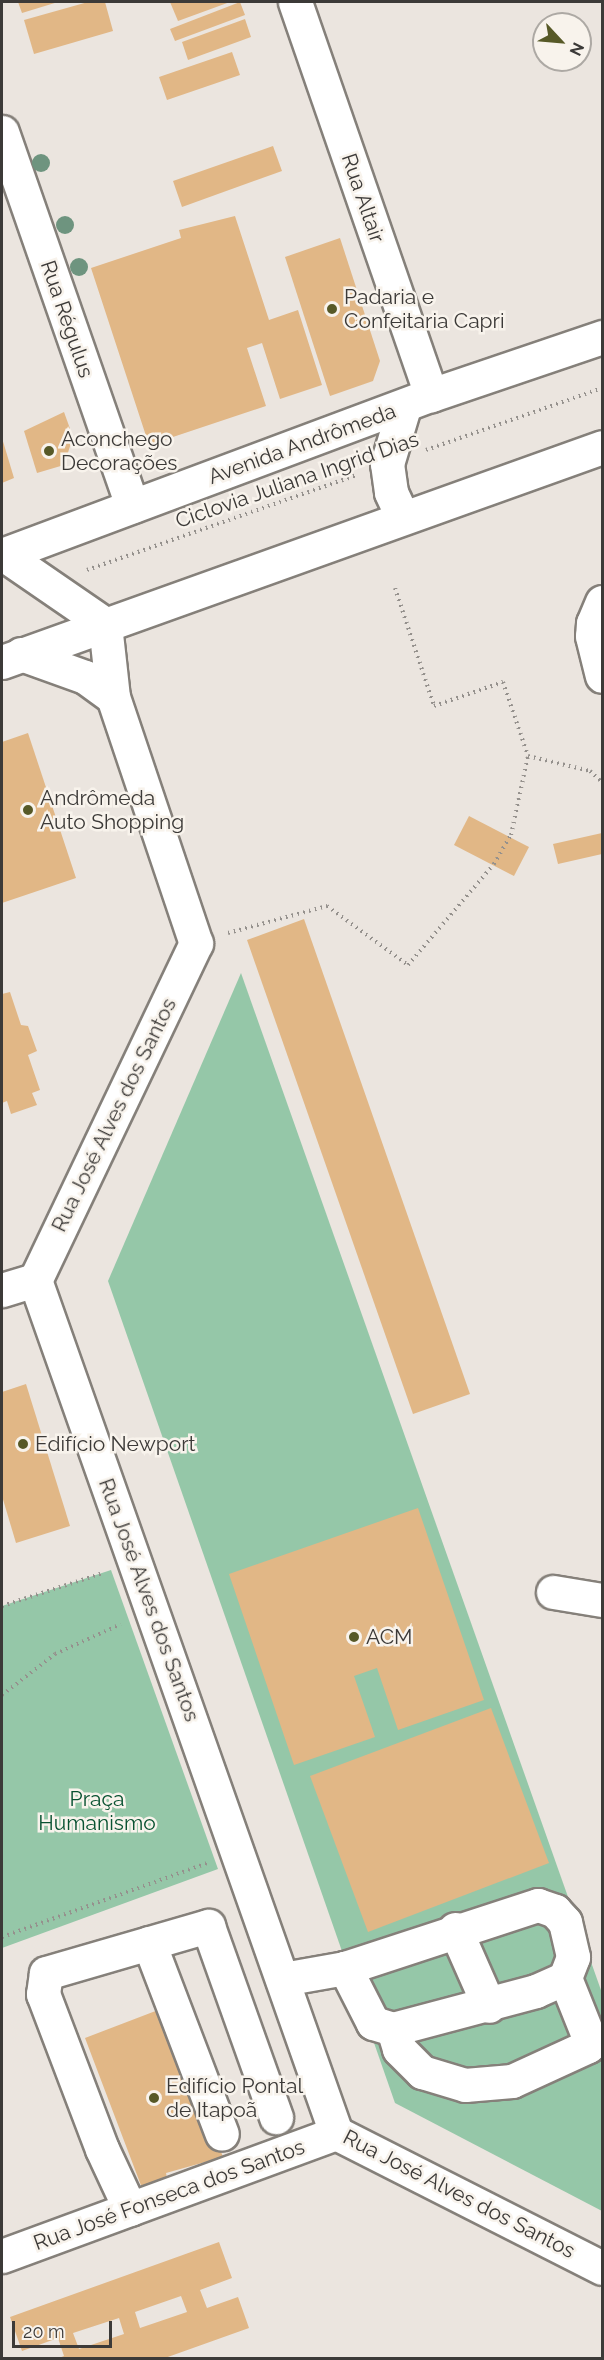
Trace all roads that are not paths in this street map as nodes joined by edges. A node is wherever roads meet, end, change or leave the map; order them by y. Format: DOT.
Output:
graph roads {
  1 [pos="294,2"];
  2 [pos="2,132"];
  3 [pos="7,166"];
  4 [pos="603,337"];
  5 [pos="417,401"];
  6 [pos="603,447"];
  7 [pos="132,507"];
  8 [pos="402,516"];
  9 [pos="2,555"];
  10 [pos="603,602"];
  11 [pos="105,624"];
  12 [pos="11,658"];
  13 [pos="603,676"];
  14 [pos="113,697"];
  15 [pos="35,1280"];
  16 [pos="2,1290"];
  17 [pos="553,1592"];
  18 [pos="603,1600"];
  19 [pos="455,1929"];
  20 [pos="149,1943"];
  21 [pos="345,1968"];
  22 [pos="564,1978"];
  23 [pos="283,1979"];
  24 [pos="489,2006"];
  25 [pos="393,2029"];
  26 [pos="276,2117"];
  27 [pos="336,2133"];
  28 [pos="222,2134"];
  29 [pos="130,2209"];
  30 [pos="2,2256"];
  31 [pos="603,2268"];
  1 -- 5 [label="street, Rua Altair"];
  2 -- 3 [label="street, Rua Régulus"];
  3 -- 7 [label="street, Rua Régulus"];
  4 -- 5 [label="street, Avenida Andrômeda"];
  5 -- 7 [label="street, Avenida Andrômeda"];
  5 -- 8 [label="street"];
  6 -- 8 [label="street"];
  7 -- 9 [label="street, Avenida Andrômeda"];
  8 -- 11 [label="street"];
  9 -- 11 [label="street"];
  10 -- 13 [label="street"];
  11 -- 12 [label="street"];
  11 -- 14 [label="street"];
  12 -- 14 [label="street"];
  14 -- 15 [label="street, Rua José Alves dos Santos"];
  15 -- 16 [label="street"];
  15 -- 23 [label="street, Rua José Alves dos Santos"];
  17 -- 18 [label="street"];
  19 -- 21 [label="street"];
  19 -- 22 [label="street"];
  19 -- 24 [label="street"];
  20 -- 26 [label="street"];
  20 -- 28 [label="street"];
  20 -- 29 [label="street"];
  21 -- 23 [label="street"];
  21 -- 25 [label="street"];
  22 -- 24 [label="street"];
  22 -- 25 [label="street"];
  23 -- 27 [label="street, Rua José Alves dos Santos"];
  24 -- 25 [label="street"];
  27 -- 29 [label="street, Rua José Fonseca dos Santos"];
  27 -- 31 [label="street, Rua José Alves dos Santos"];
  29 -- 30 [label="street, Rua José Fonseca dos Santos"];
}
